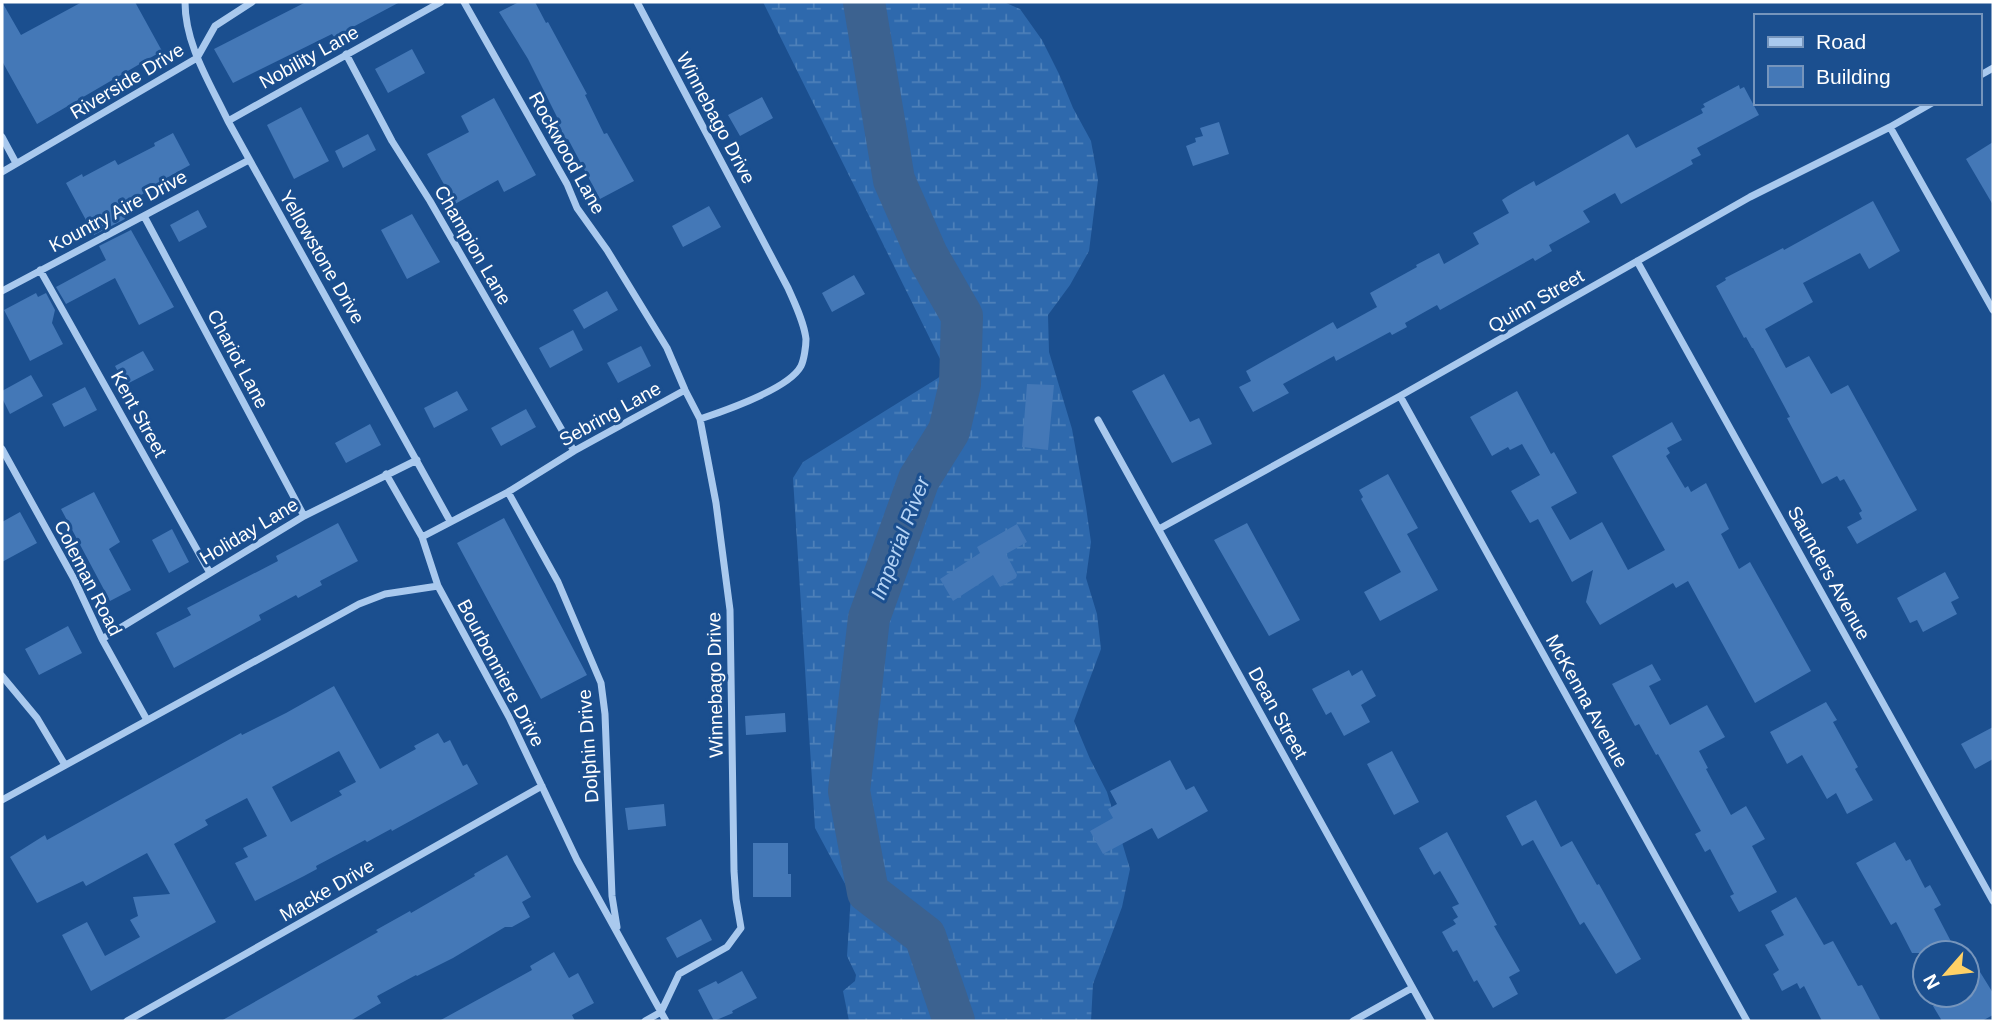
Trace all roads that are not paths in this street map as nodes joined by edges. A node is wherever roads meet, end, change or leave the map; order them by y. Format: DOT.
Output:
graph roads {
  1 [pos="185,2"];
  2 [pos="253,2"];
  3 [pos="441,2"];
  4 [pos="464,2"];
  5 [pos="637,2"];
  6 [pos="346,54"];
  7 [pos="197,58"];
  8 [pos="1928,105"];
  9 [pos="228,121"];
  10 [pos="1890,127"];
  11 [pos="2,137"];
  12 [pos="249,160"];
  13 [pos="16,163"];
  14 [pos="2,172"];
  15 [pos="144,216"];
  16 [pos="1637,261"];
  17 [pos="40,270"];
  18 [pos="2,291"];
  19 [pos="1993,310"];
  20 [pos="685,390"];
  21 [pos="1400,396"];
  22 [pos="700,419"];
  23 [pos="1098,420"];
  24 [pos="2,449"];
  25 [pos="574,451"];
  26 [pos="417,460"];
  27 [pos="386,474"];
  28 [pos="508,492"];
  29 [pos="304,516"];
  30 [pos="450,521"];
  31 [pos="1158,529"];
  32 [pos="422,537"];
  33 [pos="210,573"];
  34 [pos="438,586"];
  35 [pos="102,639"];
  36 [pos="2,676"];
  37 [pos="147,720"];
  38 [pos="65,765"];
  39 [pos="542,786"];
  40 [pos="2,800"];
  41 [pos="1993,901"];
  42 [pos="618,934"];
  43 [pos="1412,988"];
  44 [pos="661,1012"];
  45 [pos="127,1021"];
  46 [pos="645,1021"];
  47 [pos="666,1021"];
  48 [pos="1353,1021"];
  49 [pos="1431,1021"];
  50 [pos="1747,1021"];
  1 -- 7 [label="street, Yellowstone Drive"];
  2 -- 7 [label="street, Riverside Drive"];
  3 -- 6 [label="street, Nobility Lane"];
  4 -- 20 [label="street, Rockwood Lane"];
  5 -- 22 [label="street, Winnebago Drive"];
  6 -- 9 [label="street, Nobility Lane"];
  6 -- 25 [label="street, Champion Lane"];
  7 -- 9 [label="street, Yellowstone Drive"];
  7 -- 13 [label="street, Riverside Drive"];
  8 -- 10 [label="street, Quinn Street"];
  9 -- 12 [label="street, Yellowstone Drive"];
  10 -- 16 [label="street, Quinn Street"];
  10 -- 19 [label="street"];
  11 -- 13 [label="street"];
  12 -- 15 [label="street, Kountry Aire Drive"];
  12 -- 26 [label="street, Yellowstone Drive"];
  13 -- 14 [label="street, Riverside Drive"];
  15 -- 17 [label="street, Kountry Aire Drive"];
  15 -- 29 [label="street, Chariot Lane"];
  16 -- 21 [label="street, Quinn Street"];
  16 -- 41 [label="street, Saunders Avenue"];
  17 -- 18 [label="street, Kountry Aire Drive"];
  17 -- 33 [label="street, Kent Street"];
  20 -- 22 [label="street, Sebring Lane"];
  20 -- 25 [label="street, Sebring Lane"];
  21 -- 31 [label="street, Quinn Street"];
  21 -- 50 [label="street, McKenna Avenue"];
  22 -- 44 [label="street, Winnebago Drive"];
  23 -- 31 [label="street, Dean Street"];
  24 -- 35 [label="street, Coleman Road"];
  25 -- 28 [label="street, Sebring Lane"];
  26 -- 27 [label="street, Holiday Lane"];
  26 -- 30 [label="street, Yellowstone Drive"];
  27 -- 29 [label="street, Holiday Lane"];
  27 -- 32 [label="street"];
  28 -- 30 [label="street, Sebring Lane"];
  28 -- 42 [label="street, Dolphin Drive"];
  29 -- 33 [label="street, Holiday Lane"];
  30 -- 32 [label="street, Sebring Lane"];
  31 -- 43 [label="street, Dean Street"];
  32 -- 34 [label="street"];
  33 -- 35 [label="street, Holiday Lane"];
  34 -- 37 [label="street, Bourbonniere Drive"];
  34 -- 39 [label="street, Bourbonniere Drive"];
  35 -- 37 [label="street, Coleman Road"];
  36 -- 38 [label="street"];
  37 -- 38 [label="street, Bourbonniere Drive"];
  38 -- 40 [label="street, Bourbonniere Drive"];
  39 -- 42 [label="street, Bourbonniere Drive"];
  39 -- 45 [label="street, Macke Drive"];
  42 -- 44 [label="street, Bourbonniere Drive"];
  43 -- 48 [label="street"];
  43 -- 49 [label="street, Dean Street"];
  44 -- 46 [label="street"];
  44 -- 47 [label="street, Bourbonniere Drive"];
}
